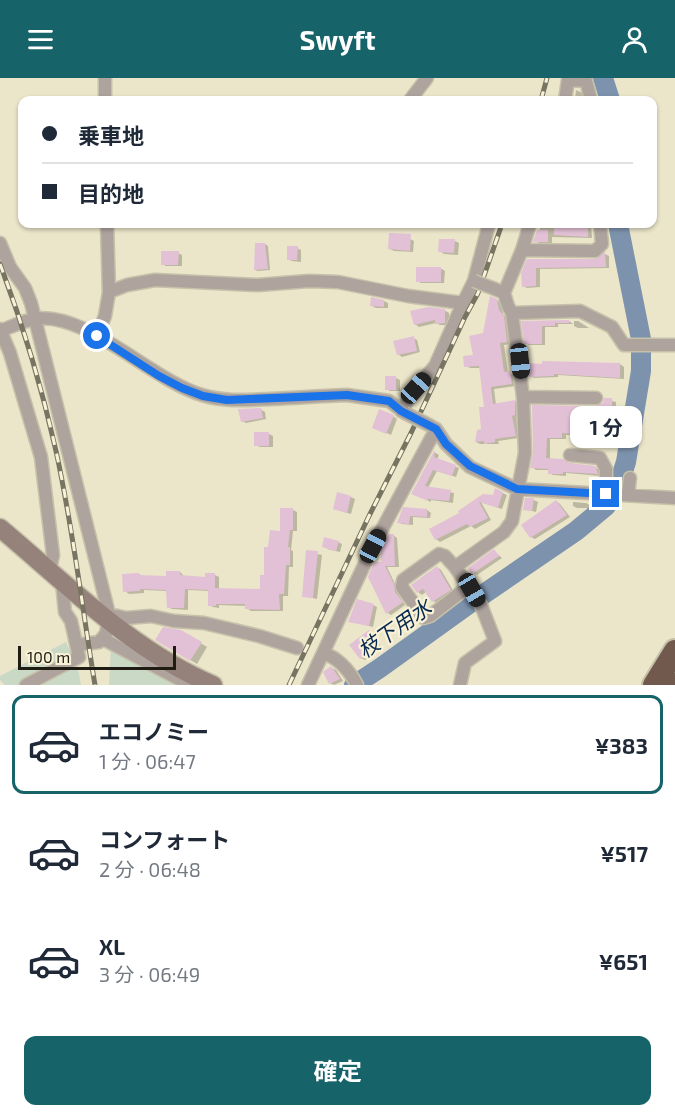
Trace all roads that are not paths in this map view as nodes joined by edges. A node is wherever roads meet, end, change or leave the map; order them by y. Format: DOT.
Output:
graph roads {
  1 [pos="105,78"];
  2 [pos="427,78"];
  3 [pos="105,96"];
  4 [pos="413,96"];
  5 [pos="566,96"];
  6 [pos="590,96"];
  7 [pos="107,228"];
  8 [pos="488,228"];
  9 [pos="529,228"];
  10 [pos="600,228"];
  11 [pos="0,243"];
  12 [pos="522,250"];
  13 [pos="474,281"];
  14 [pos="499,291"];
  15 [pos="109,292"];
  16 [pos="463,303"];
  17 [pos="512,313"];
  18 [pos="34,319"];
  19 [pos="0,331"];
  20 [pos="97,336"];
  21 [pos="675,345"];
  22 [pos="523,397"];
  23 [pos="596,398"];
  24 [pos="403,412"];
  25 [pos="433,428"];
  26 [pos="570,455"];
  27 [pos="630,478"];
  28 [pos="517,489"];
  29 [pos="606,494"];
  30 [pos="627,494"];
  31 [pos="675,498"];
  32 [pos="0,528"];
  33 [pos="455,567"];
  34 [pos="56,576"];
  35 [pos="471,588"];
  36 [pos="107,623"];
  37 [pos="77,645"];
  38 [pos="297,648"];
  39 [pos="675,651"];
  40 [pos="323,653"];
  41 [pos="354,681"];
  42 [pos="26,685"];
  43 [pos="190,685"];
  44 [pos="213,685"];
  45 [pos="308,685"];
  46 [pos="459,685"];
  47 [pos="654,685"];
  1 -- 3 [label="street"];
  2 -- 4 [label="street"];
  5 -- 6 [label="street"];
  7 -- 15 [label="street"];
  8 -- 13 [label="street"];
  9 -- 12 [label="street"];
  10 -- 12 [label="street"];
  11 -- 18 [label="street"];
  12 -- 14 [label="street"];
  13 -- 14 [label="street, bridge"];
  13 -- 16 [label="street"];
  14 -- 17 [label="street"];
  15 -- 16 [label="street"];
  15 -- 20 [label="street"];
  16 -- 24 [label="street"];
  17 -- 21 [label="street"];
  17 -- 22 [label="street"];
  18 -- 19 [label="street"];
  18 -- 20 [label="street"];
  18 -- 36 [label="street"];
  19 -- 34 [label="street"];
  20 -- 24 [label="street"];
  22 -- 23 [label="street"];
  22 -- 28 [label="street"];
  24 -- 25 [label="street, bridge"];
  25 -- 28 [label="street"];
  25 -- 40 [label="street"];
  26 -- 29 [label="street"];
  27 -- 30 [label="street"];
  28 -- 29 [label="street"];
  28 -- 33 [label="street"];
  29 -- 30 [label="street"];
  30 -- 31 [label="street"];
  32 -- 34 [label="street"];
  33 -- 35 [label="street"];
  33 -- 35 [label="street"];
  34 -- 36 [label="street"];
  34 -- 37 [label="street"];
  35 -- 46 [label="street"];
  36 -- 37 [label="street"];
  36 -- 38 [label="street"];
  36 -- 43 [label="street"];
  36 -- 44 [label="street"];
  37 -- 42 [label="street"];
  39 -- 47 [label="highway"];
  40 -- 41 [label="street"];
  40 -- 45 [label="street"];
}
